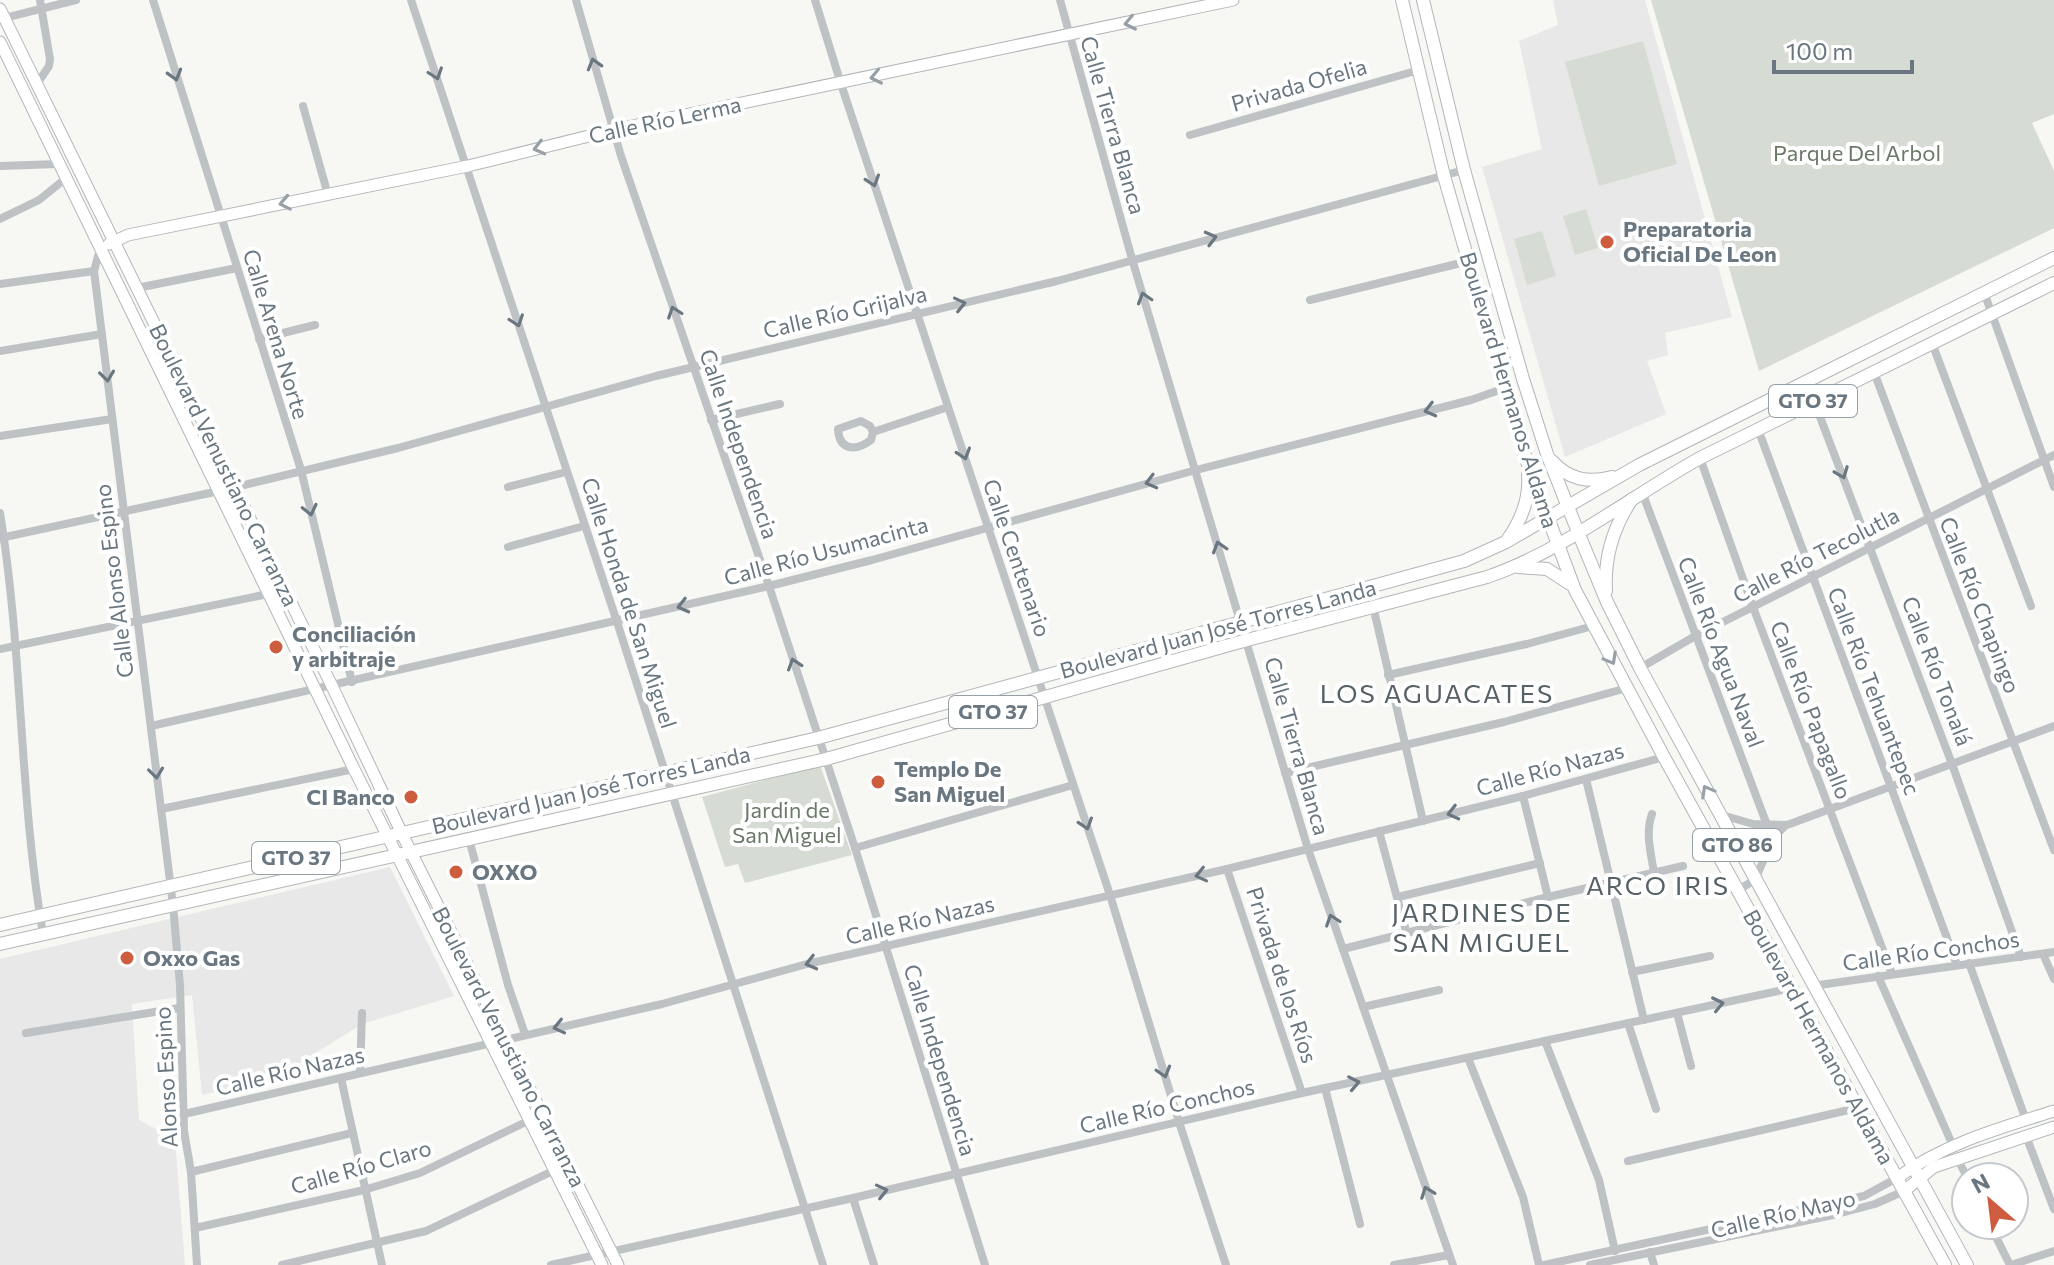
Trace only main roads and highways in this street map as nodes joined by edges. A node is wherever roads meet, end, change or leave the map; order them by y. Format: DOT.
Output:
graph roads {
  1 [pos="1233,0"];
  2 [pos="1402,0"];
  3 [pos="1423,0"];
  4 [pos="2,15"];
  5 [pos="0,42"];
  6 [pos="114,241"];
  7 [pos="100,249"];
  8 [pos="2054,258"];
  9 [pos="2054,283"];
  10 [pos="1547,454"];
  11 [pos="1526,459"];
  12 [pos="1630,471"];
  13 [pos="1637,494"];
  14 [pos="1568,507"];
  15 [pos="1547,518"];
  16 [pos="1578,532"];
  17 [pos="1506,542"];
  18 [pos="1557,544"];
  19 [pos="1512,567"];
  20 [pos="1575,590"];
  21 [pos="1607,602"];
  22 [pos="402,833"];
  23 [pos="388,836"];
  24 [pos="411,852"];
  25 [pos="397,855"];
  26 [pos="0,925"];
  27 [pos="0,944"];
  28 [pos="2054,1111"];
  29 [pos="2054,1127"];
  30 [pos="1955,1152"];
  31 [pos="1914,1172"];
  32 [pos="1897,1178"];
  33 [pos="1904,1191"];
  34 [pos="600,1260"];
  35 [pos="618,1265"];
  36 [pos="1945,1265"];
  37 [pos="1967,1265"];
  1 -- 6 [label="main road, Calle Río Lerma, one-way"];
  2 -- 11 [label="main road, Boulevard Hermanos Aldama"];
  3 -- 10 [label="main road, Boulevard Hermanos Aldama"];
  4 -- 6 [label="main road, Boulevard Venustiano Carranza"];
  5 -- 7 [label="main road, Boulevard Venustiano Carranza"];
  6 -- 7 [label="main road, Calle Río Lerma"];
  6 -- 22 [label="main road, Boulevard Venustiano Carranza"];
  7 -- 23 [label="main road, Boulevard Venustiano Carranza"];
  8 -- 12 [label="main road, Boulevard Juan José Torres Landa / GTO 37"];
  9 -- 13 [label="main road, Boulevard Juan José Torres Landa / GTO 37"];
  10 -- 12 [label="main road"];
  10 -- 14 [label="main road, Boulevard Hermanos Aldama"];
  11 -- 15 [label="main road, Boulevard Hermanos Aldama"];
  11 -- 17 [label="main road"];
  12 -- 14 [label="main road, Boulevard Juan José Torres Landa / GTO 37"];
  13 -- 16 [label="main road, Boulevard Juan José Torres Landa / GTO 37"];
  13 -- 21 [label="main road"];
  14 -- 15 [label="main road, Boulevard Juan José Torres Landa / GTO 37"];
  14 -- 16 [label="main road, Boulevard Hermanos Aldama / GTO 86"];
  15 -- 17 [label="main road, Boulevard Juan José Torres Landa / GTO 37"];
  15 -- 18 [label="main road, Boulevard Hermanos Aldama / GTO 86"];
  16 -- 18 [label="main road, Boulevard Juan José Torres Landa / GTO 37"];
  16 -- 21 [label="main road, Boulevard Hermanos Aldama / GTO 86"];
  17 -- 22 [label="main road, Boulevard Juan José Torres Landa / GTO 37"];
  18 -- 19 [label="main road, Boulevard Juan José Torres Landa / GTO 37"];
  18 -- 20 [label="main road, Boulevard Hermanos Aldama / GTO 86"];
  19 -- 20 [label="main road"];
  19 -- 24 [label="main road, Boulevard Juan José Torres Landa / GTO 37"];
  20 -- 32 [label="main road, Boulevard Hermanos Aldama / GTO 86, one-way"];
  31 -- 21 [label="main road, Boulevard Hermanos Aldama / GTO 86, one-way"];
  22 -- 23 [label="main road, Boulevard Juan José Torres Landa / GTO 37"];
  22 -- 24 [label="main road, Boulevard Venustiano Carranza"];
  23 -- 25 [label="main road, Boulevard Venustiano Carranza"];
  23 -- 26 [label="main road, Boulevard Juan José Torres Landa / GTO 37"];
  24 -- 25 [label="main road, Boulevard Juan José Torres Landa / GTO 37"];
  24 -- 35 [label="main road, Boulevard Venustiano Carranza"];
  25 -- 27 [label="main road, Boulevard Juan José Torres Landa / GTO 37"];
  25 -- 34 [label="main road, Boulevard Venustiano Carranza"];
  28 -- 30 [label="main road, Calle Río Mayo"];
  29 -- 30 [label="main road, Calle Río Mayo"];
  30 -- 31 [label="main road, Calle Río Mayo"];
  31 -- 32 [label="main road, Calle Río Mayo"];
  31 -- 33 [label="main road, Calle Río Mayo"];
  31 -- 37 [label="main road, Boulevard Hermanos Aldama / GTO 86"];
  32 -- 33 [label="main road, Boulevard Hermanos Aldama / GTO 86"];
  33 -- 36 [label="main road, Boulevard Hermanos Aldama / GTO 86"];
}
